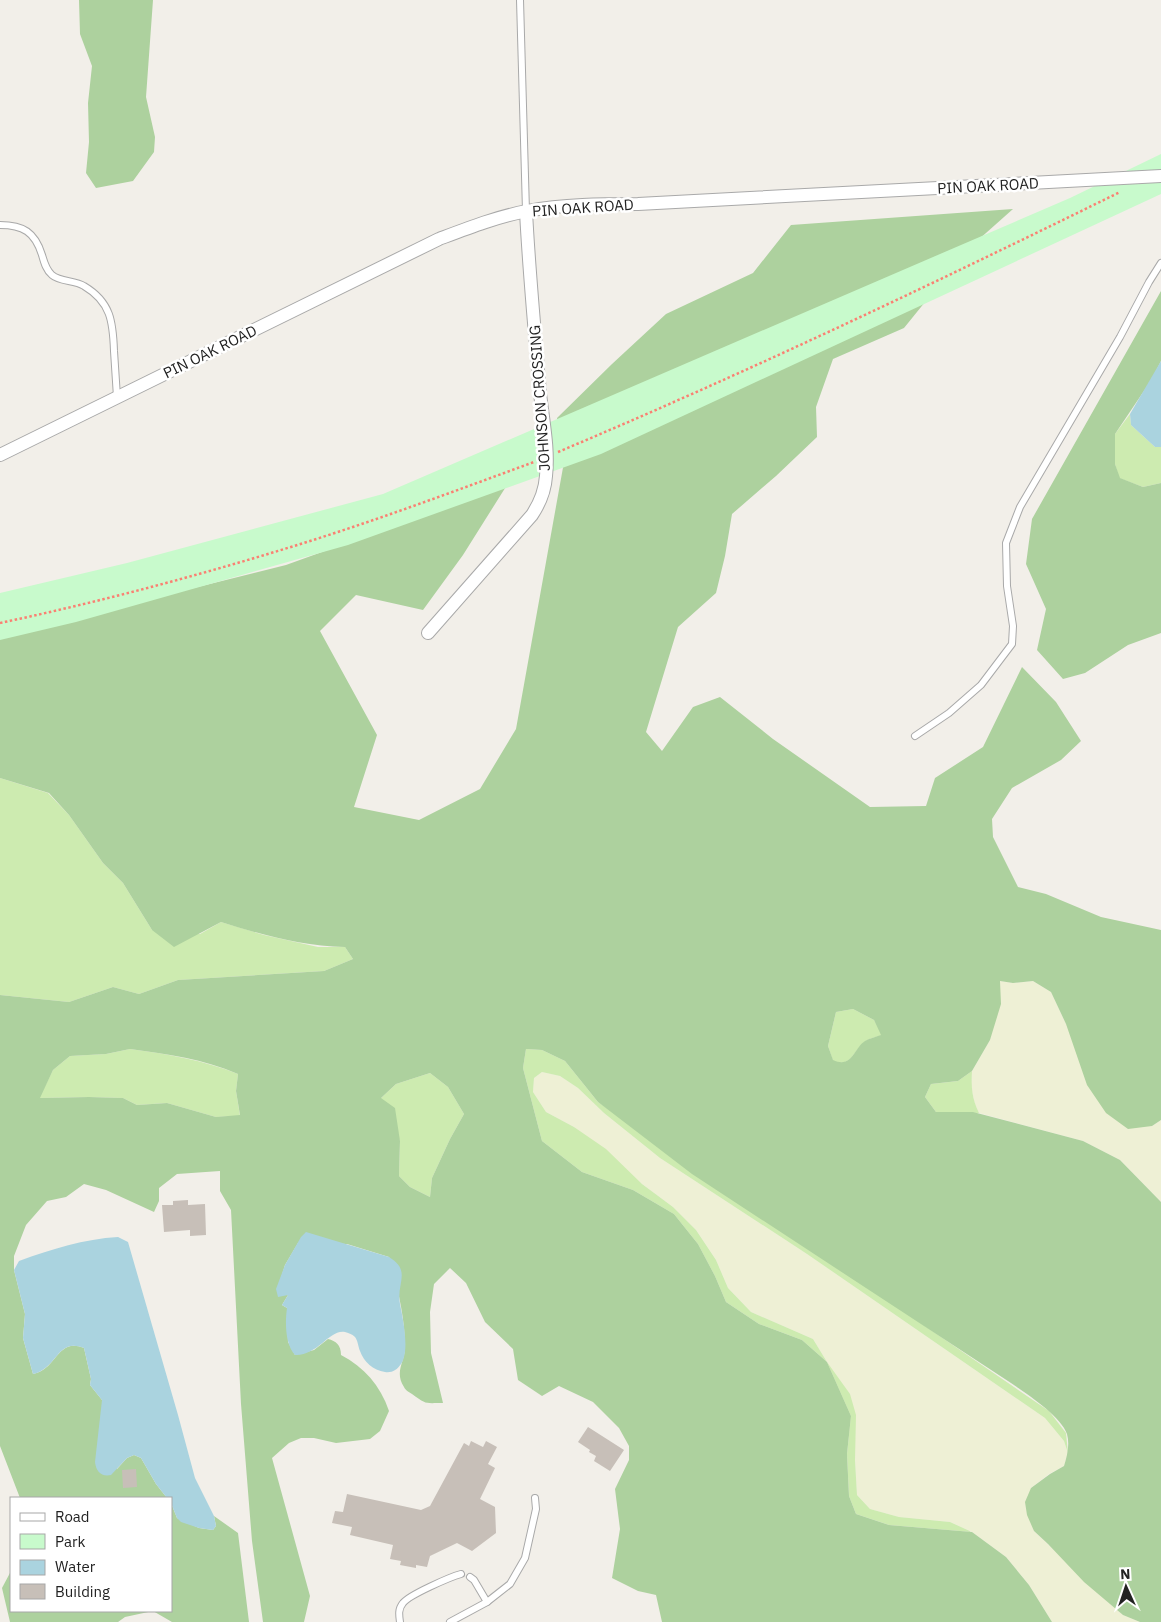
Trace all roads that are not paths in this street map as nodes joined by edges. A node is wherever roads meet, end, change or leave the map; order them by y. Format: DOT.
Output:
graph roads {
  1 [pos="520,0"];
  2 [pos="1161,176"];
  3 [pos="526,211"];
  4 [pos="0,225"];
  5 [pos="1161,263"];
  6 [pos="117,398"];
  7 [pos="0,455"];
  8 [pos="428,633"];
  9 [pos="915,736"];
  10 [pos="535,1498"];
  11 [pos="461,1574"];
  12 [pos="470,1577"];
  13 [pos="487,1602"];
  14 [pos="400,1622"];
  15 [pos="450,1622"];
  1 -- 3 [label="lane"];
  2 -- 3 [label="street, PIN OAK ROAD"];
  3 -- 6 [label="street, PIN OAK ROAD"];
  3 -- 8 [label="street, JOHNSON CROSSING"];
  4 -- 6 [label="lane"];
  5 -- 9 [label="lane"];
  6 -- 7 [label="street, PIN OAK ROAD"];
  10 -- 13 [label="lane"];
  11 -- 14 [label="lane"];
  12 -- 13 [label="lane"];
  13 -- 15 [label="lane"];
}
